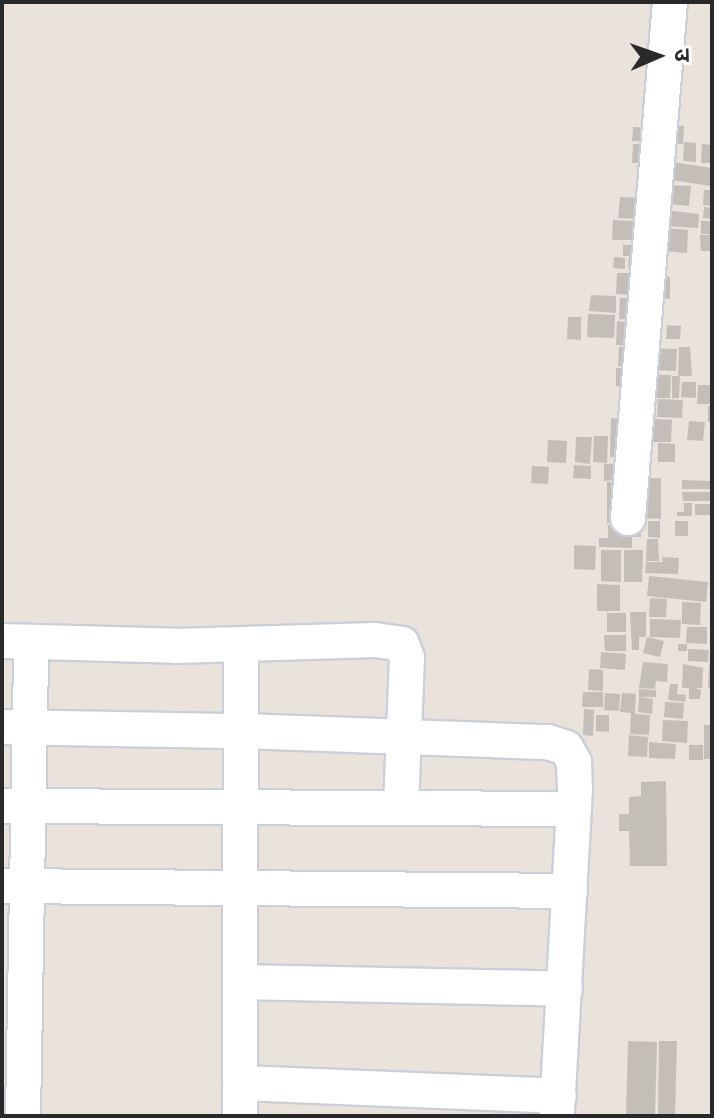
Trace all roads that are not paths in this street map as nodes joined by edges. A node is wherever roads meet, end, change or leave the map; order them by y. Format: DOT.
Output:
graph roads {
  1 [pos="670,2"];
  2 [pos="628,518"];
  3 [pos="17,641"];
  4 [pos="241,645"];
  5 [pos="17,729"];
  6 [pos="243,731"];
  7 [pos="403,738"];
  8 [pos="15,806"];
  9 [pos="242,807"];
  10 [pos="401,808"];
  11 [pos="574,809"];
  12 [pos="15,886"];
  13 [pos="243,890"];
  14 [pos="570,891"];
  15 [pos="13,973"];
  16 [pos="243,982"];
  17 [pos="565,989"];
  18 [pos="16,1096"];
  19 [pos="240,1100"];
  20 [pos="558,1106"];
  1 -- 2 [label="street"];
  3 -- 4 [label="street"];
  3 -- 5 [label="street"];
  4 -- 6 [label="street"];
  4 -- 7 [label="street"];
  5 -- 6 [label="street"];
  5 -- 8 [label="street"];
  6 -- 7 [label="street"];
  6 -- 9 [label="street"];
  7 -- 10 [label="street"];
  7 -- 11 [label="street"];
  8 -- 9 [label="street"];
  8 -- 12 [label="street"];
  9 -- 10 [label="street"];
  9 -- 13 [label="street"];
  10 -- 11 [label="street"];
  11 -- 14 [label="street"];
  12 -- 13 [label="street"];
  12 -- 15 [label="street"];
  13 -- 14 [label="street"];
  13 -- 16 [label="street"];
  14 -- 17 [label="street"];
  15 -- 18 [label="street"];
  16 -- 17 [label="street"];
  16 -- 19 [label="street"];
  17 -- 20 [label="street"];
  19 -- 20 [label="street"];
}
